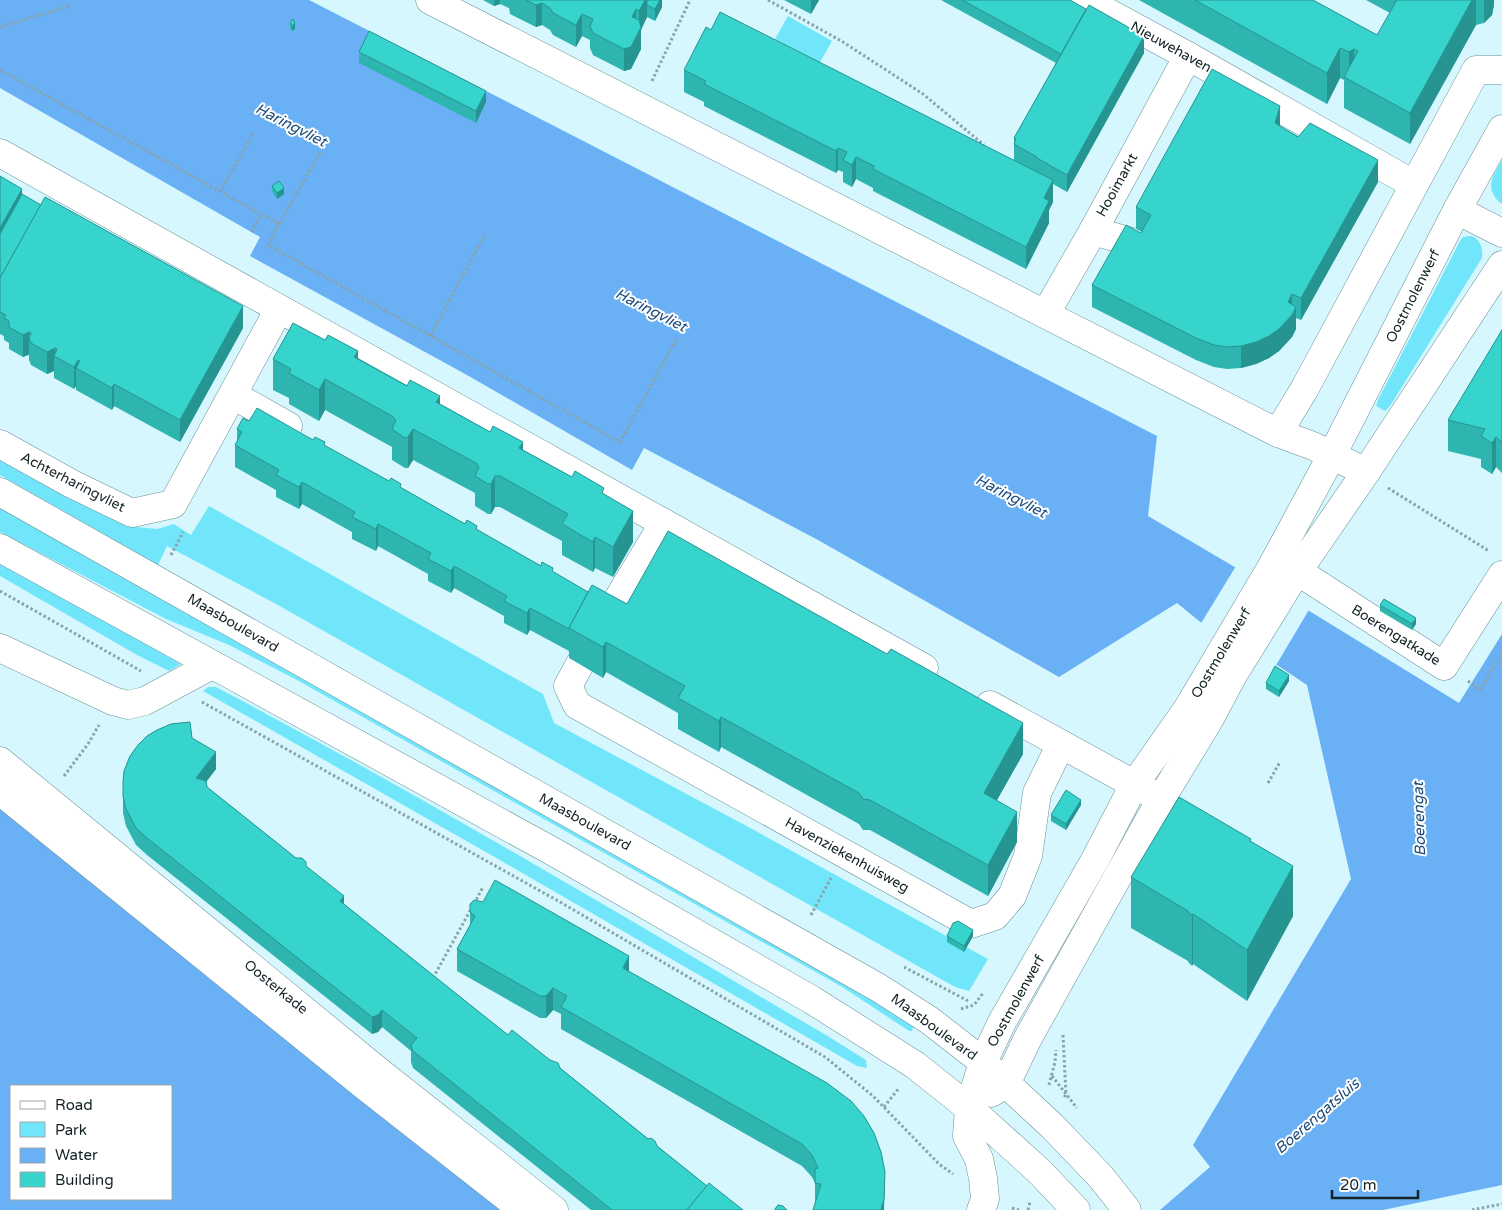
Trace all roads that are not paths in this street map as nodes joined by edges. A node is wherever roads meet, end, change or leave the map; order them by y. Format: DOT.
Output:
graph roads {
  1 [pos="430,0"];
  2 [pos="1085,0"];
  3 [pos="1188,56"];
  4 [pos="1502,70"];
  5 [pos="1502,129"];
  6 [pos="0,154"];
  7 [pos="1413,184"];
  8 [pos="1457,210"];
  9 [pos="1094,228"];
  10 [pos="1502,233"];
  11 [pos="1146,246"];
  12 [pos="1502,265"];
  13 [pos="279,309"];
  14 [pos="1046,313"];
  15 [pos="232,395"];
  16 [pos="1278,433"];
  17 [pos="310,438"];
  18 [pos="0,444"];
  19 [pos="1332,455"];
  20 [pos="1373,478"];
  21 [pos="0,492"];
  22 [pos="664,523"];
  23 [pos="0,548"];
  24 [pos="1502,575"];
  25 [pos="1290,576"];
  26 [pos="604,608"];
  27 [pos="0,648"];
  28 [pos="580,664"];
  29 [pos="212,665"];
  30 [pos="1224,669"];
  31 [pos="1061,744"];
  32 [pos="0,761"];
  33 [pos="1134,785"];
  34 [pos="0,791"];
  35 [pos="1161,800"];
  36 [pos="983,1062"];
  37 [pos="1006,1084"];
  38 [pos="969,1108"];
  39 [pos="983,1204"];
  40 [pos="523,1210"];
  41 [pos="554,1210"];
  42 [pos="1076,1210"];
  43 [pos="1127,1210"];
  1 -- 14 [label="street"];
  2 -- 3 [label="street, Nieuwehaven"];
  3 -- 7 [label="street, Nieuwehaven"];
  3 -- 9 [label="street, Hooimarkt"];
  4 -- 7 [label="street"];
  5 -- 8 [label="street, Oostmolenwerf"];
  6 -- 13 [label="street"];
  7 -- 16 [label="street"];
  8 -- 10 [label="street"];
  8 -- 19 [label="street, Oostmolenwerf"];
  9 -- 11 [label="street"];
  9 -- 14 [label="street, Hooimarkt"];
  12 -- 20 [label="street, Oostmolenwerf"];
  13 -- 15 [label="street, Achterharingvliet"];
  13 -- 22 [label="street"];
  14 -- 16 [label="street"];
  15 -- 17 [label="street"];
  15 -- 18 [label="street, Achterharingvliet"];
  16 -- 19 [label="street"];
  19 -- 20 [label="street"];
  19 -- 25 [label="street, Oostmolenwerf"];
  20 -- 25 [label="street, Oostmolenwerf"];
  21 -- 36 [label="street, Maasboulevard"];
  22 -- 26 [label="street"];
  22 -- 31 [label="street"];
  23 -- 29 [label="street"];
  24 -- 25 [label="street, Boerengatkade"];
  25 -- 30 [label="street, Oostmolenwerf"];
  27 -- 29 [label="street"];
  28 -- 31 [label="street, Havenziekenhuisweg"];
  29 -- 38 [label="street"];
  30 -- 33 [label="street, Oostmolenwerf"];
  30 -- 35 [label="street, Oostmolenwerf"];
  31 -- 33 [label="street"];
  32 -- 41 [label="street, Oosterkade"];
  33 -- 35 [label="street"];
  33 -- 36 [label="street, Oostmolenwerf"];
  34 -- 40 [label="street, Oosterkade"];
  35 -- 37 [label="street, Oostmolenwerf"];
  36 -- 37 [label="street, Maasboulevard"];
  36 -- 38 [label="street, Oostmolenwerf"];
  37 -- 38 [label="street"];
  37 -- 43 [label="street, Maasboulevard"];
  38 -- 39 [label="street"];
  38 -- 42 [label="street"];
}
